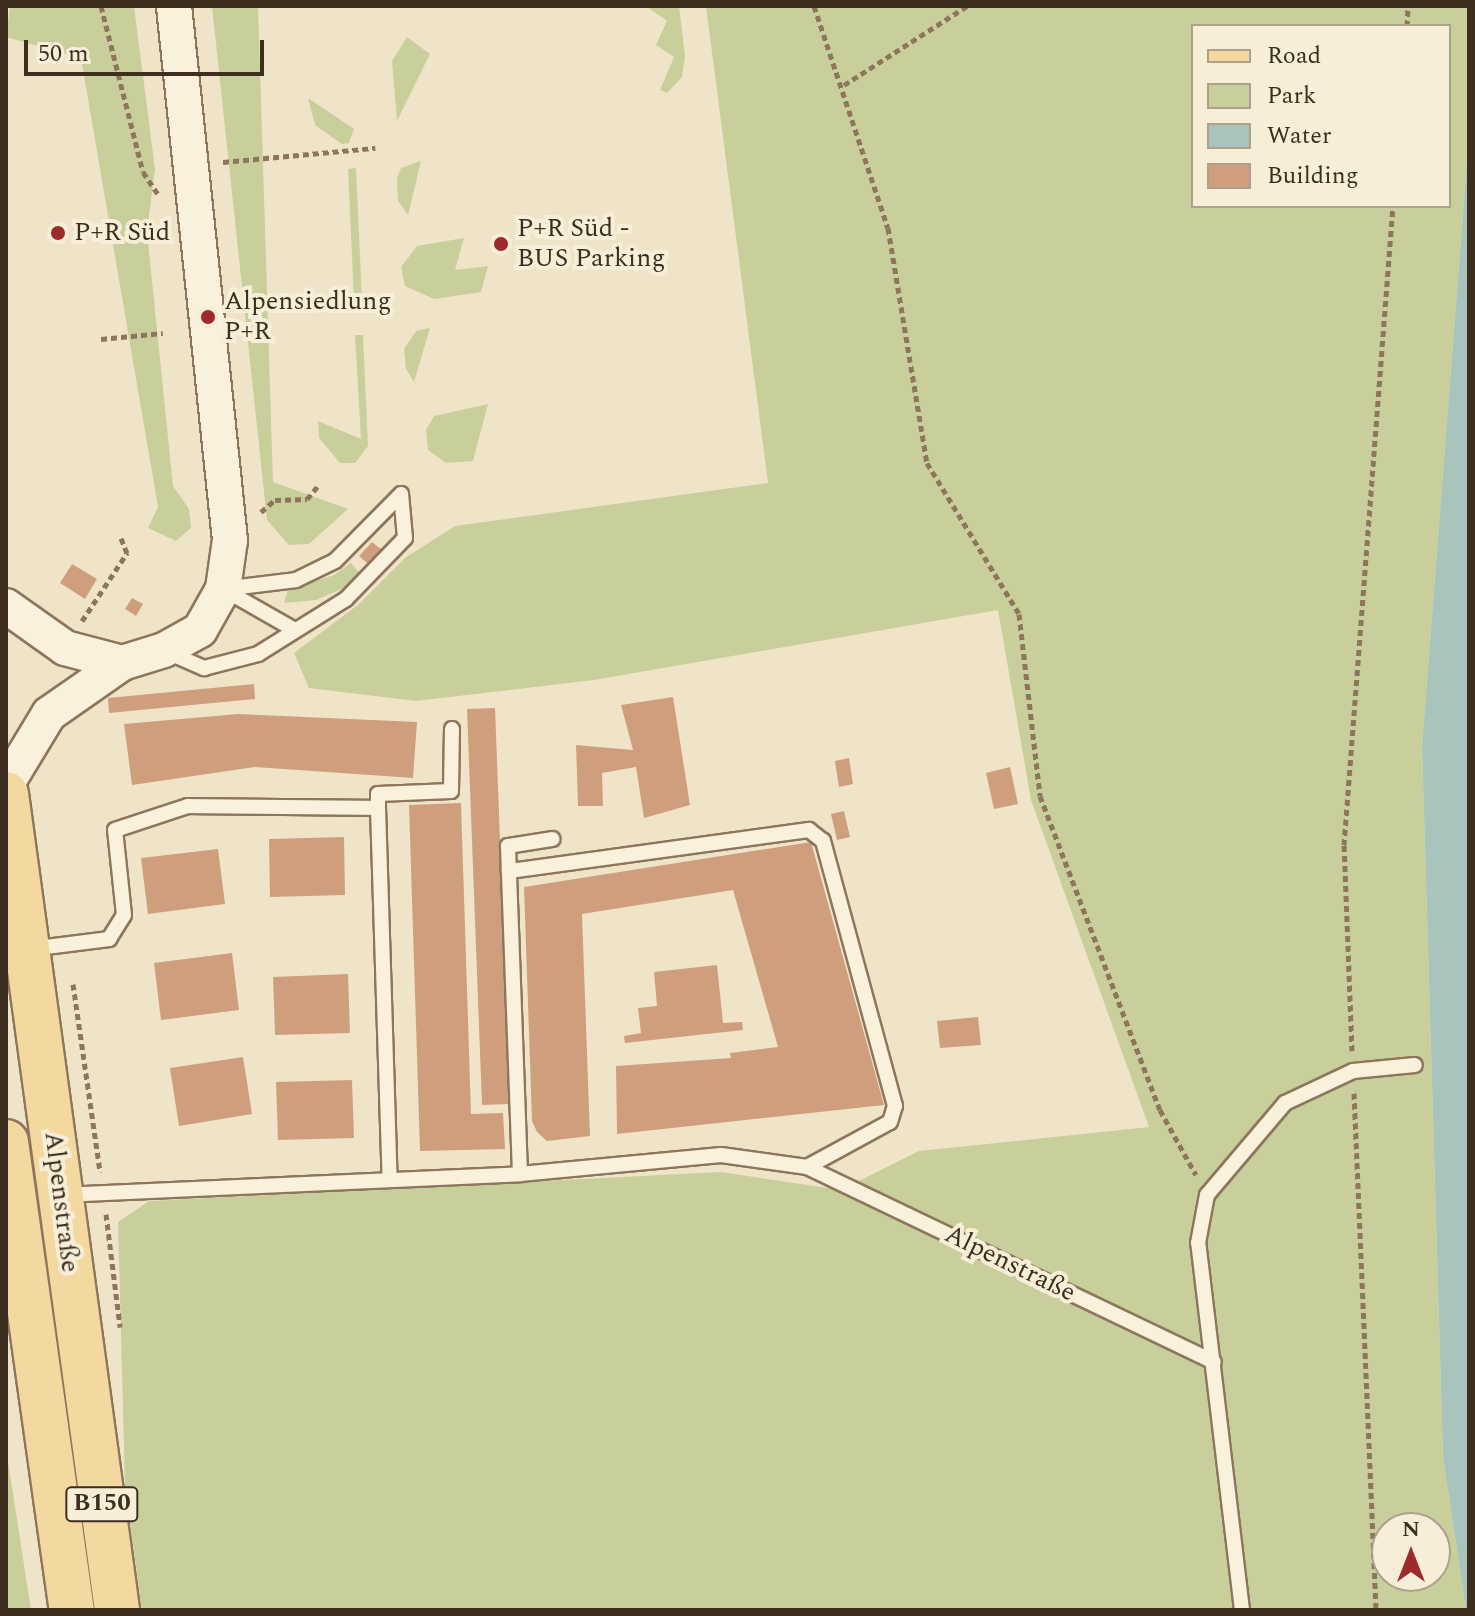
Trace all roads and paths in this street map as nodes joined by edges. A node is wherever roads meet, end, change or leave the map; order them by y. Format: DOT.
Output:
graph roads {
  1 [pos="101,6"];
  2 [pos="174,6"];
  3 [pos="814,6"];
  4 [pos="967,6"];
  5 [pos="844,85"];
  6 [pos="375,148"];
  7 [pos="223,162"];
  8 [pos="158,194"];
  9 [pos="1393,208"];
  10 [pos="163,333"];
  11 [pos="101,339"];
  12 [pos="318,486"];
  13 [pos="261,512"];
  14 [pos="121,538"];
  15 [pos="223,589"];
  16 [pos="6,606"];
  17 [pos="80,623"];
  18 [pos="293,629"];
  19 [pos="164,650"];
  20 [pos="122,663"];
  21 [pos="452,729"];
  22 [pos="6,785"];
  23 [pos="6,794"];
  24 [pos="378,808"];
  25 [pos="552,839"];
  26 [pos="509,871"];
  27 [pos="49,947"];
  28 [pos="1415,1065"];
  29 [pos="1353,1071"];
  30 [pos="6,1142"];
  31 [pos="807,1167"];
  32 [pos="520,1174"];
  33 [pos="390,1180"];
  34 [pos="103,1193"];
  35 [pos="59,1195"];
  36 [pos="1207,1195"];
  37 [pos="121,1342"];
  38 [pos="1214,1362"];
  39 [pos="72,1610"];
  40 [pos="117,1610"];
  41 [pos="1242,1610"];
  42 [pos="1376,1610"];
  1 -- 8 [label="path"];
  2 -- 15 [label="street"];
  3 -- 5 [label="path"];
  4 -- 5 [label="path"];
  5 -- 36 [label="path"];
  6 -- 7 [label="path"];
  9 -- 29 [label="path"];
  10 -- 11 [label="path"];
  12 -- 13 [label="path"];
  14 -- 17 [label="path"];
  15 -- 18 [label="lane"];
  15 -- 18 [label="lane"];
  15 -- 19 [label="street"];
  16 -- 20 [label="street"];
  18 -- 19 [label="lane"];
  19 -- 20 [label="street"];
  20 -- 22 [label="street"];
  21 -- 24 [label="lane"];
  23 -- 27 [label="main road, Alpenstraße / B150"];
  24 -- 27 [label="lane"];
  24 -- 33 [label="lane"];
  25 -- 26 [label="lane"];
  26 -- 31 [label="lane"];
  26 -- 32 [label="lane"];
  27 -- 34 [label="path"];
  27 -- 35 [label="main road, Alpenstraße / B150"];
  28 -- 29 [label="lane"];
  29 -- 36 [label="lane"];
  29 -- 42 [label="path"];
  30 -- 39 [label="main road, Alpenstraße / B150"];
  31 -- 32 [label="lane, Alpenstraße"];
  31 -- 38 [label="lane, Alpenstraße"];
  32 -- 33 [label="lane, Alpenstraße"];
  33 -- 34 [label="lane, Alpenstraße"];
  34 -- 35 [label="lane, Alpenstraße"];
  34 -- 37 [label="path"];
  35 -- 40 [label="main road, Alpenstraße / B150"];
  36 -- 38 [label="lane"];
  38 -- 41 [label="lane"];
}
